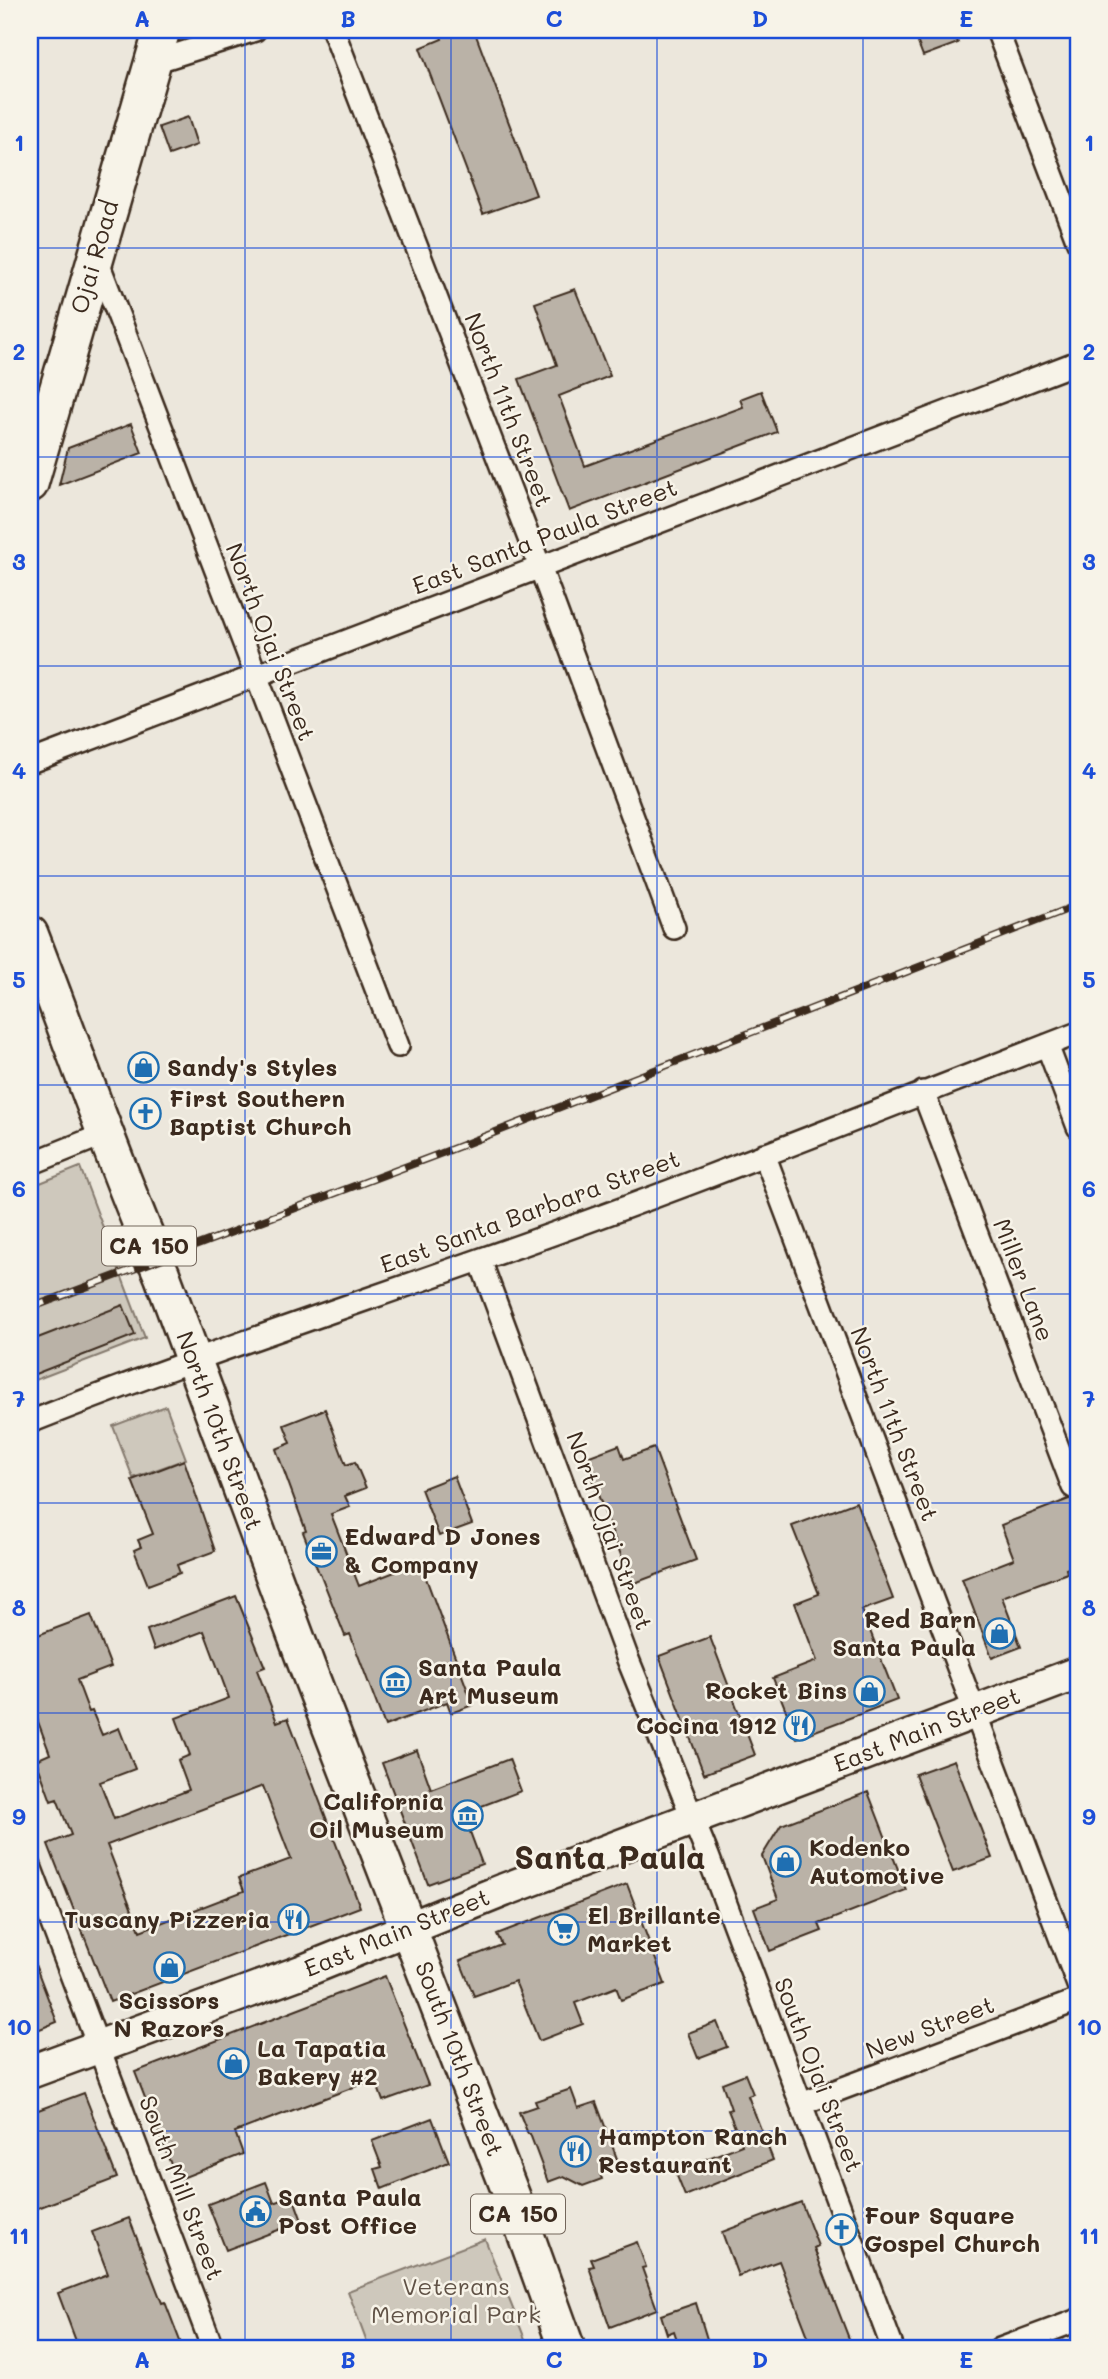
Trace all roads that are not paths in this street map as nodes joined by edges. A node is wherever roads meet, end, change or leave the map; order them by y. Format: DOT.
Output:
graph roads {
  1 [pos="333,30"];
  2 [pos="997,30"];
  3 [pos="249,31"];
  4 [pos="158,46"];
  5 [pos="1078,242"];
  6 [pos="95,255"];
  7 [pos="1078,362"];
  8 [pos="30,484"];
  9 [pos="540,567"];
  10 [pos="255,675"];
  11 [pos="30,762"];
  12 [pos="674,928"];
  13 [pos="30,934"];
  14 [pos="1078,1032"];
  15 [pos="1047,1045"];
  16 [pos="398,1046"];
  17 [pos="923,1092"];
  18 [pos="1078,1127"];
  19 [pos="107,1133"];
  20 [pos="764,1154"];
  21 [pos="30,1164"];
  22 [pos="481,1260"];
  23 [pos="193,1360"];
  24 [pos="30,1422"];
  25 [pos="1073,1487"];
  26 [pos="1078,1672"];
  27 [pos="976,1712"];
  28 [pos="692,1819"];
  29 [pos="30,1866"];
  30 [pos="409,1927"];
  31 [pos="1078,1985"];
  32 [pos="1078,2000"];
  33 [pos="98,2047"];
  34 [pos="30,2073"];
  35 [pos="801,2104"];
  36 [pos="1078,2320"];
  37 [pos="214,2349"];
  38 [pos="567,2349"];
  39 [pos="893,2349"];
  40 [pos="1000,2349"];
  1 -- 9 [label="street, North 11th Street"];
  2 -- 5 [label="street"];
  3 -- 4 [label="street"];
  4 -- 6 [label="main road, Ojai Road"];
  6 -- 8 [label="main road, Ojai Road"];
  6 -- 10 [label="street, North Ojai Street"];
  7 -- 9 [label="street, East Santa Paula Street"];
  9 -- 10 [label="street, East Santa Paula Street"];
  9 -- 12 [label="street, North 11th Street"];
  10 -- 11 [label="street, East Santa Paula Street"];
  10 -- 16 [label="street, North Ojai Street"];
  13 -- 19 [label="main road, North 10th Street / CA 150"];
  14 -- 15 [label="street, East Santa Barbara Street"];
  15 -- 17 [label="street, East Santa Barbara Street"];
  15 -- 18 [label="street"];
  17 -- 20 [label="street, East Santa Barbara Street"];
  17 -- 25 [label="street, Miller Lane"];
  19 -- 21 [label="street"];
  19 -- 23 [label="main road, North 10th Street / CA 150"];
  20 -- 22 [label="street, East Santa Barbara Street"];
  20 -- 27 [label="street, North 11th Street"];
  22 -- 23 [label="street, East Santa Barbara Street"];
  22 -- 28 [label="street, North Ojai Street"];
  23 -- 24 [label="street, East Santa Barbara Street"];
  23 -- 30 [label="main road, North 10th Street / CA 150"];
  26 -- 27 [label="street, East Main Street"];
  27 -- 28 [label="street, East Main Street"];
  27 -- 31 [label="street, North 11th Street"];
  28 -- 30 [label="street, East Main Street"];
  28 -- 35 [label="street, South Ojai Street"];
  29 -- 33 [label="street, South Mill Street"];
  30 -- 33 [label="street, East Main Street"];
  30 -- 38 [label="main road, South 10th Street / CA 150"];
  32 -- 35 [label="street, New Street"];
  33 -- 34 [label="street, East Main Street"];
  33 -- 37 [label="street, South Mill Street"];
  35 -- 39 [label="street, South Ojai Street"];
  36 -- 40 [label="street"];
}
